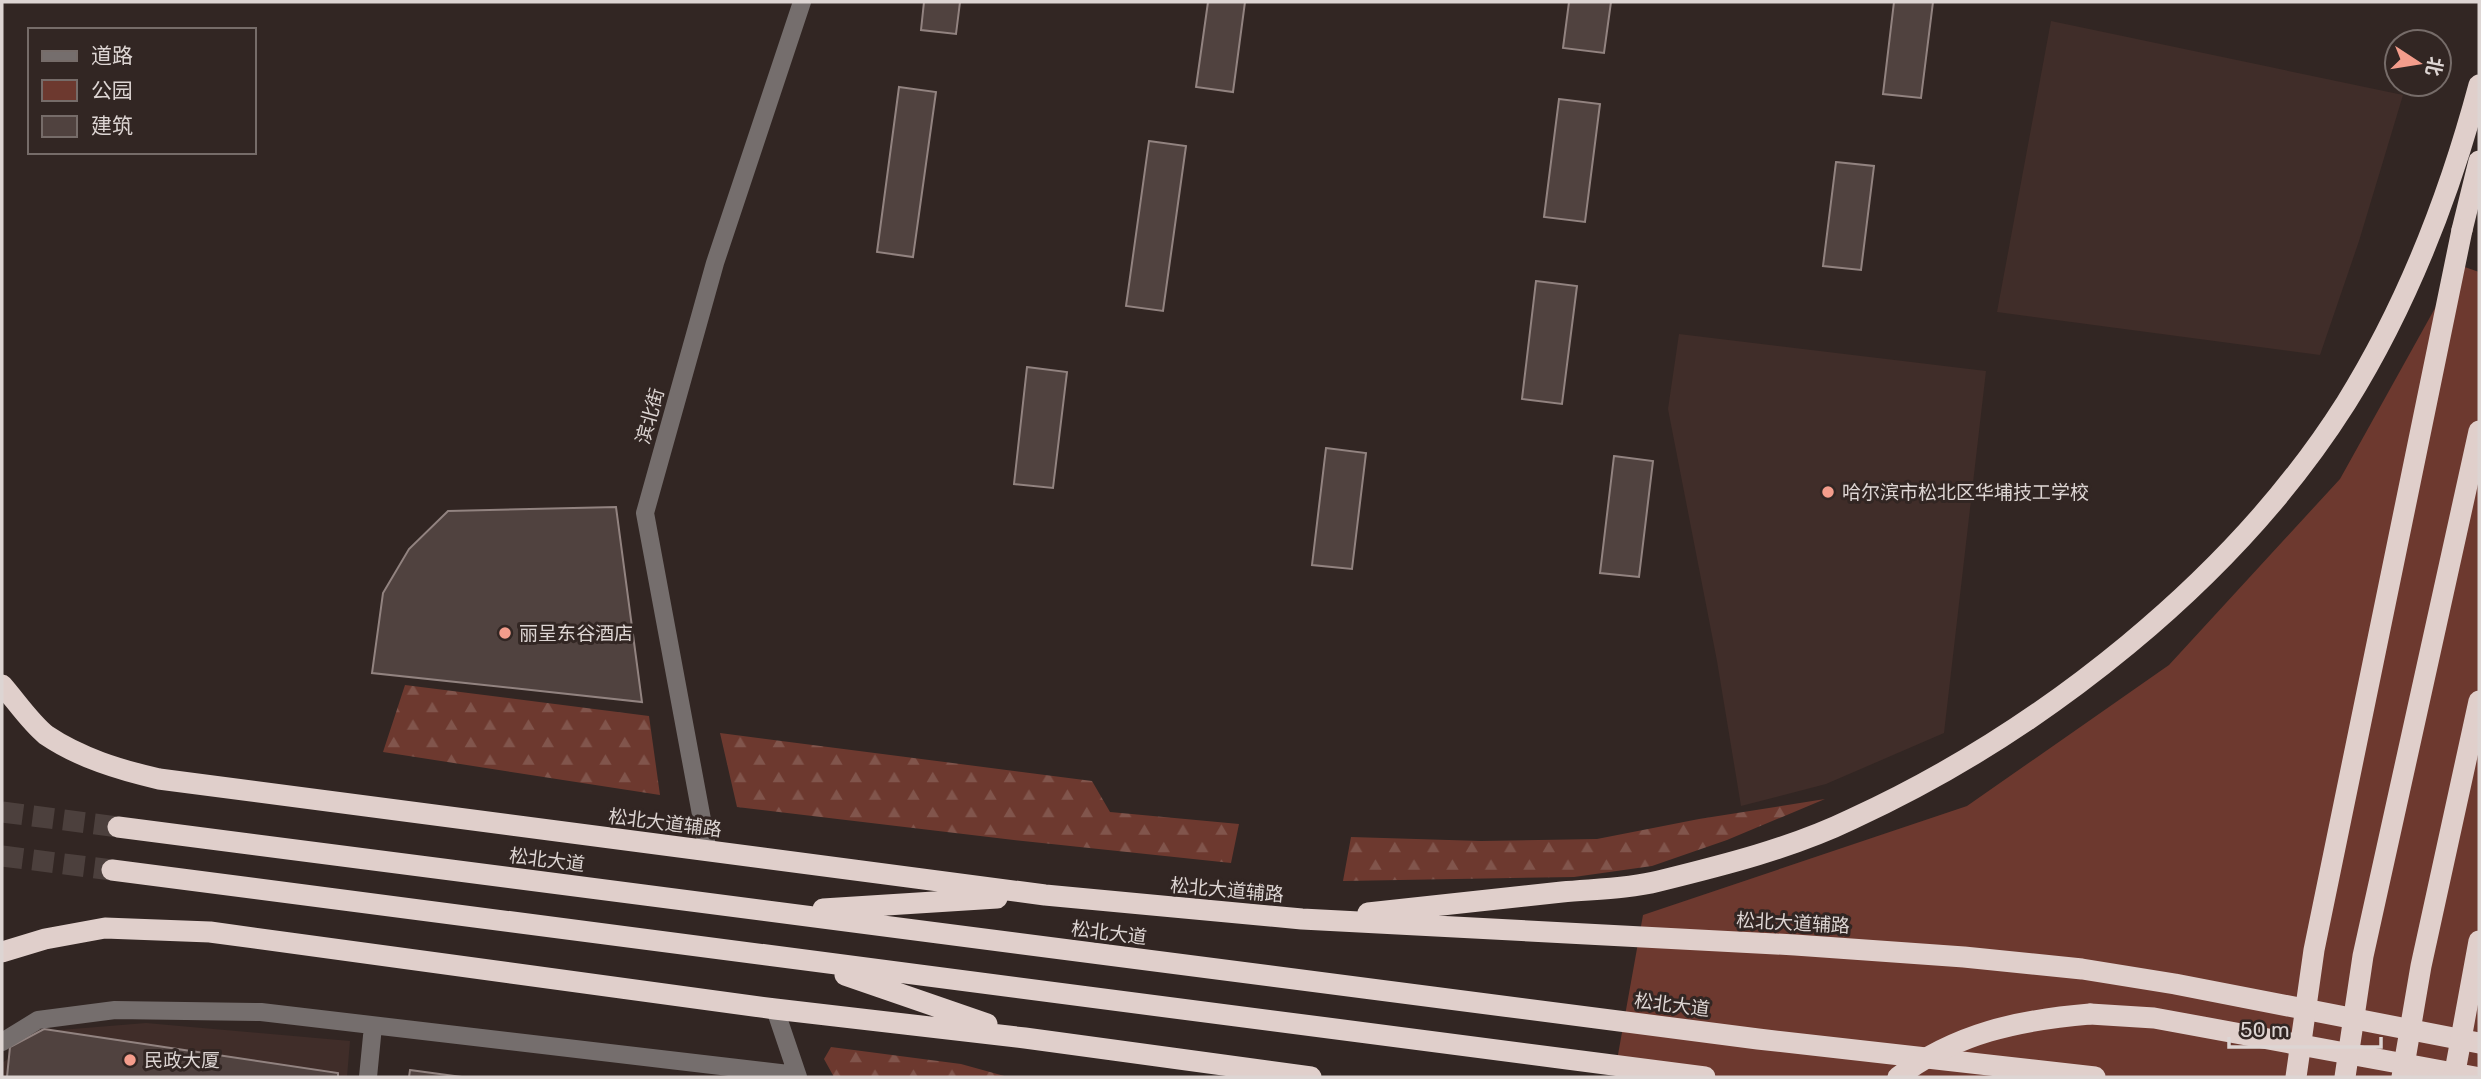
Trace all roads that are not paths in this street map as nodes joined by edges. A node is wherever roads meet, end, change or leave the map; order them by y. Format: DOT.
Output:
graph roads {
  1 [pos="802,2"];
  2 [pos="2479,85"];
  3 [pos="2479,161"];
  4 [pos="2479,431"];
  5 [pos="2,685"];
  6 [pos="2479,701"];
  7 [pos="118,827"];
  8 [pos="708,852"];
  9 [pos="112,870"];
  10 [pos="1045,895"];
  11 [pos="774,913"];
  12 [pos="1302,919"];
  13 [pos="2479,941"];
  14 [pos="2,952"];
  15 [pos="806,961"];
  16 [pos="2479,968"];
  17 [pos="775,1009"];
  18 [pos="2466,1012"];
  19 [pos="373,1026"];
  20 [pos="1025,1038"];
  21 [pos="2,1042"];
  22 [pos="2479,1043"];
  23 [pos="1287,1075"];
  24 [pos="798,1076"];
  25 [pos="368,1077"];
  26 [pos="1311,1077"];
  27 [pos="1705,1077"];
  28 [pos="1898,1077"];
  29 [pos="2095,1077"];
  30 [pos="2296,1077"];
  31 [pos="2345,1077"];
  32 [pos="2402,1077"];
  33 [pos="2454,1077"];
  34 [pos="2475,1077"];
  1 -- 8 [label="street, 滨北街"];
  2 -- 12 [label="highway"];
  3 -- 30 [label="highway, bridge"];
  4 -- 31 [label="highway, bridge"];
  5 -- 8 [label="highway, 松北大道辅路"];
  6 -- 32 [label="highway, bridge"];
  7 -- 11 [label="highway, 松北大道"];
  8 -- 10 [label="highway, 松北大道辅路"];
  9 -- 15 [label="highway"];
  10 -- 11 [label="highway"];
  10 -- 12 [label="highway, 松北大道辅路"];
  11 -- 29 [label="highway, 松北大道"];
  12 -- 22 [label="highway, 松北大道辅路"];
  13 -- 18 [label="highway, bridge"];
  14 -- 17 [label="highway"];
  15 -- 20 [label="highway"];
  15 -- 27 [label="highway"];
  16 -- 18 [label="highway, bridge"];
  17 -- 20 [label="highway"];
  17 -- 24 [label="street"];
  18 -- 33 [label="highway, bridge"];
  19 -- 21 [label="street"];
  19 -- 24 [label="street"];
  19 -- 25 [label="street"];
  20 -- 23 [label="highway"];
  23 -- 26 [label="highway"];
  28 -- 34 [label="highway, bridge"];
}
